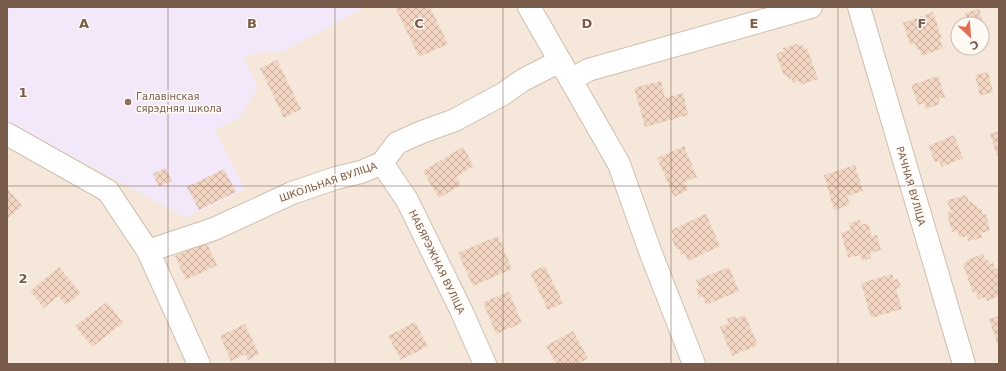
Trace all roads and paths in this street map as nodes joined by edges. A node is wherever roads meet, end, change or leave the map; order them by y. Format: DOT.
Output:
graph roads {
  1 [pos="529,7"];
  2 [pos="810,7"];
  3 [pos="859,7"];
  4 [pos="560,61"];
  5 [pos="571,80"];
  6 [pos="7,134"];
  7 [pos="382,163"];
  8 [pos="148,251"];
  9 [pos="199,364"];
  10 [pos="484,364"];
  11 [pos="694,364"];
  12 [pos="964,364"];
  1 -- 4 [label="street"];
  2 -- 5 [label="street"];
  3 -- 12 [label="street, РАЧНАЯ ВУЛІЦА"];
  4 -- 5 [label="street"];
  4 -- 7 [label="street, ШКОЛЬНАЯ ВУЛІЦА"];
  5 -- 11 [label="street"];
  6 -- 8 [label="street"];
  7 -- 8 [label="street, ШКОЛЬНАЯ ВУЛІЦА"];
  7 -- 10 [label="street, НАБЯРЭЖНАЯ ВУЛІЦА"];
  8 -- 9 [label="street"];
}
